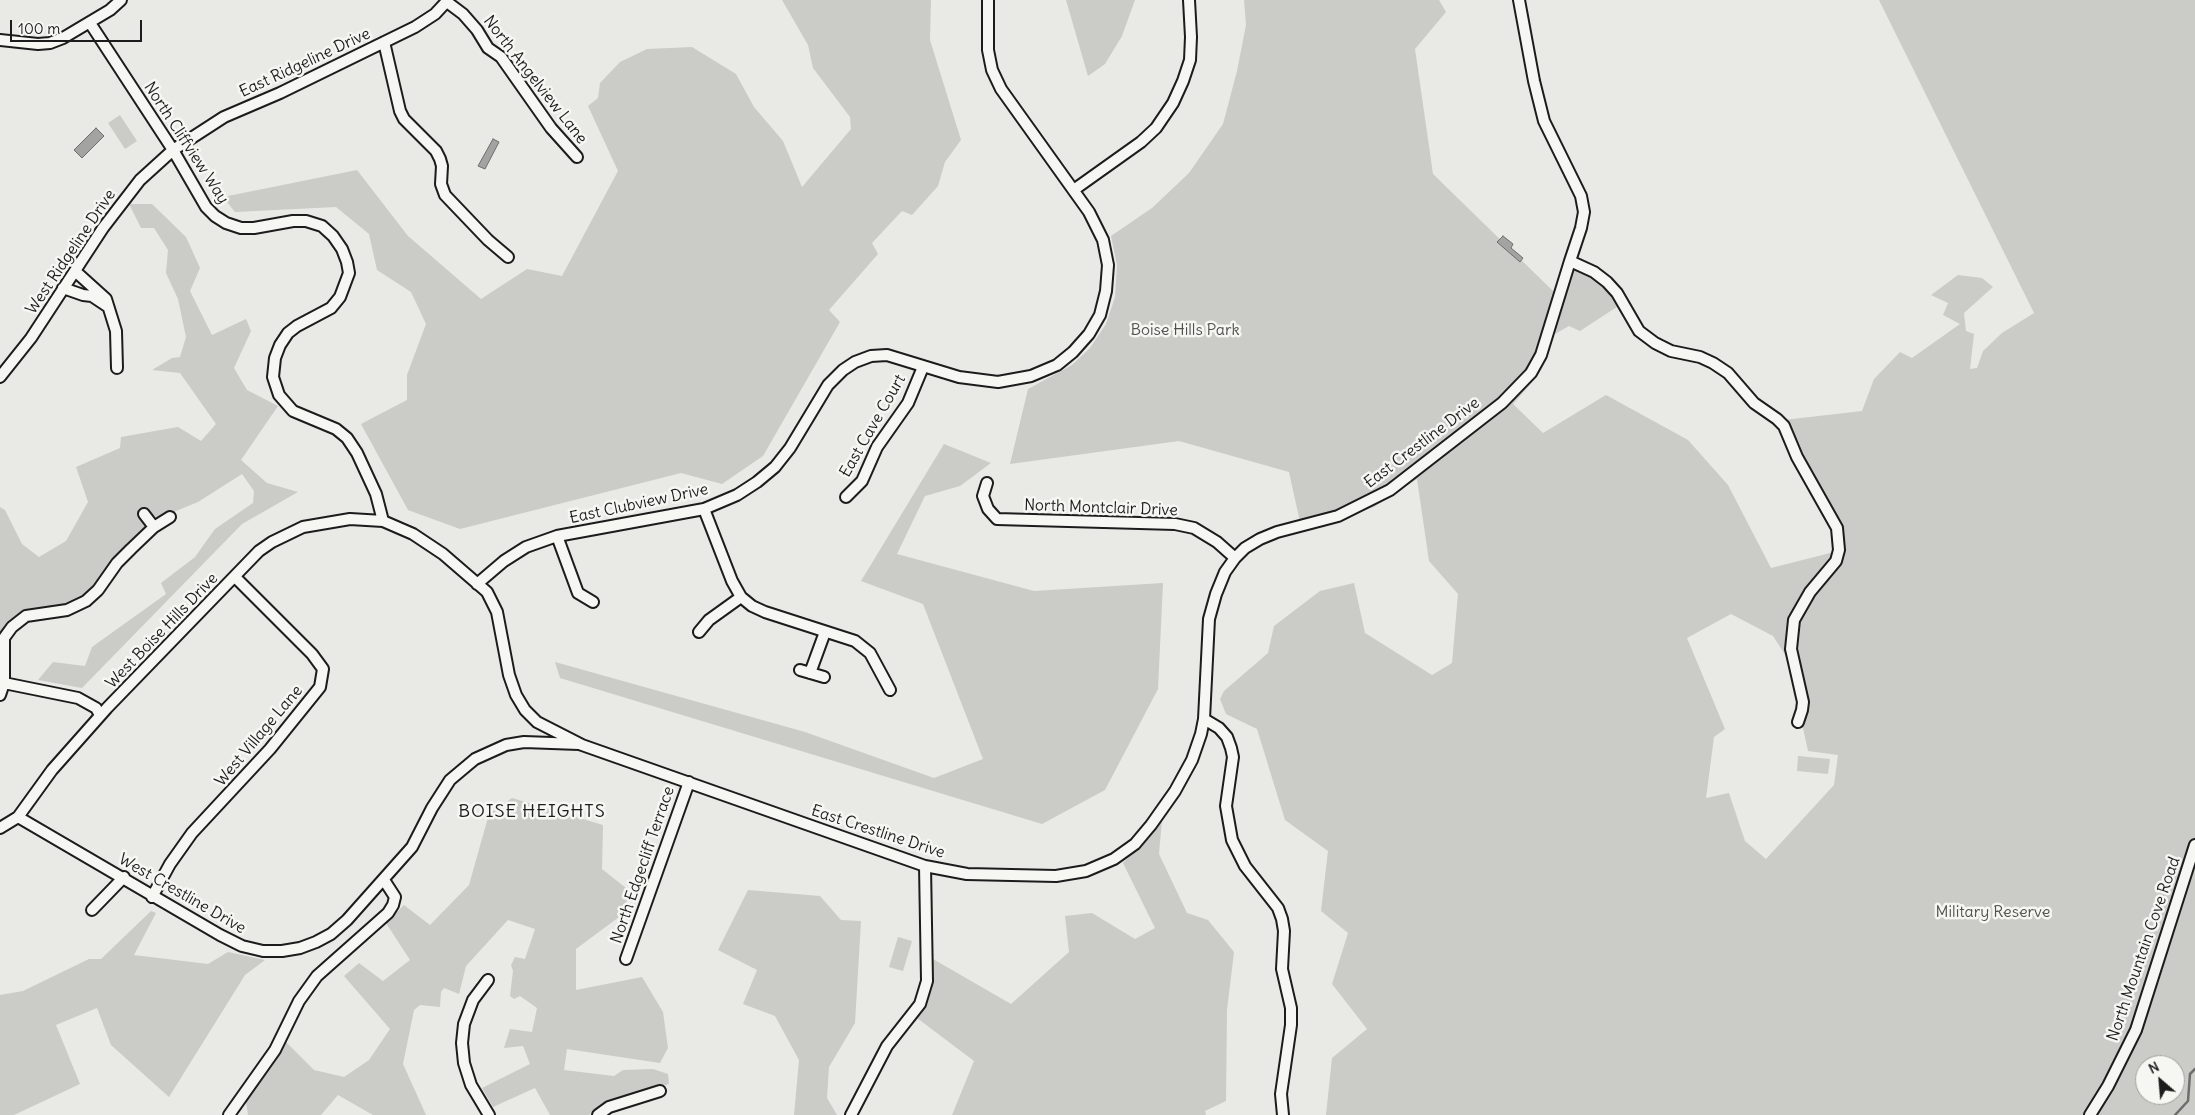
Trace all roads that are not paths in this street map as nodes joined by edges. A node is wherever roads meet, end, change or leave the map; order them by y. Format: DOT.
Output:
graph roads {
  1 [pos="121,0"];
  2 [pos="988,0"];
  3 [pos="1189,0"];
  4 [pos="1519,0"];
  5 [pos="448,1"];
  6 [pos="90,23"];
  7 [pos="0,40"];
  8 [pos="384,42"];
  9 [pos="173,150"];
  10 [pos="577,157"];
  11 [pos="1075,190"];
  12 [pos="508,257"];
  13 [pos="1570,262"];
  14 [pos="75,271"];
  15 [pos="93,286"];
  16 [pos="63,288"];
  17 [pos="87,295"];
  18 [pos="107,306"];
  19 [pos="924,367"];
  20 [pos="117,368"];
  21 [pos="0,377"];
  22 [pos="987,483"];
  23 [pos="846,497"];
  24 [pos="704,509"];
  25 [pos="144,514"];
  26 [pos="170,517"];
  27 [pos="383,521"];
  28 [pos="154,527"];
  29 [pos="557,536"];
  30 [pos="1235,558"];
  31 [pos="235,577"];
  32 [pos="477,584"];
  33 [pos="741,597"];
  34 [pos="593,602"];
  35 [pos="699,632"];
  36 [pos="825,632"];
  37 [pos="800,670"];
  38 [pos="810,673"];
  39 [pos="824,677"];
  40 [pos="4,683"];
  41 [pos="890,690"];
  42 [pos="0,695"];
  43 [pos="100,716"];
  44 [pos="1204,719"];
  45 [pos="1798,722"];
  46 [pos="582,744"];
  47 [pos="689,782"];
  48 [pos="18,817"];
  49 [pos="0,828"];
  50 [pos="2195,845"];
  51 [pos="925,866"];
  52 [pos="124,877"];
  53 [pos="384,880"];
  54 [pos="152,897"];
  55 [pos="92,910"];
  56 [pos="626,959"];
  57 [pos="488,980"];
  58 [pos="660,1091"];
  59 [pos="229,1115"];
  60 [pos="489,1115"];
  61 [pos="598,1115"];
  62 [pos="851,1115"];
  63 [pos="1282,1115"];
  64 [pos="2090,1115"];
  1 -- 6 [label="street"];
  2 -- 11 [label="street, East Clubview Drive"];
  3 -- 11 [label="street"];
  4 -- 13 [label="street, East Crestline Drive"];
  5 -- 8 [label="street, East Ridgeline Drive"];
  5 -- 10 [label="street, North Angelview Lane"];
  6 -- 7 [label="street"];
  6 -- 9 [label="street, North Cliffview Way"];
  8 -- 9 [label="street, East Ridgeline Drive"];
  8 -- 12 [label="street"];
  9 -- 14 [label="street, West Ridgeline Drive"];
  9 -- 27 [label="street, North Cliffview Way"];
  11 -- 19 [label="street, East Clubview Drive"];
  13 -- 30 [label="street, East Crestline Drive"];
  13 -- 45 [label="street"];
  14 -- 15 [label="street"];
  14 -- 16 [label="street, West Ridgeline Drive"];
  15 -- 17 [label="street"];
  15 -- 18 [label="street"];
  16 -- 17 [label="street"];
  16 -- 21 [label="street, West Ridgeline Drive"];
  17 -- 18 [label="street"];
  18 -- 20 [label="street"];
  19 -- 23 [label="street, East Cave Court"];
  19 -- 24 [label="street, East Clubview Drive"];
  22 -- 30 [label="street, North Montclair Drive"];
  24 -- 29 [label="street, East Clubview Drive"];
  24 -- 33 [label="street"];
  25 -- 28 [label="street"];
  26 -- 28 [label="street"];
  27 -- 31 [label="street, West Boise Hills Drive"];
  27 -- 32 [label="street"];
  28 -- 40 [label="street"];
  29 -- 32 [label="street, East Clubview Drive"];
  29 -- 34 [label="street"];
  30 -- 44 [label="street, East Crestline Drive"];
  31 -- 43 [label="street, West Boise Hills Drive"];
  31 -- 54 [label="street, West Village Lane"];
  32 -- 46 [label="street"];
  33 -- 35 [label="street"];
  33 -- 36 [label="street"];
  36 -- 38 [label="street"];
  36 -- 41 [label="street"];
  37 -- 38 [label="street"];
  38 -- 39 [label="street"];
  40 -- 42 [label="street"];
  40 -- 43 [label="street"];
  43 -- 48 [label="street, West Boise Hills Drive"];
  44 -- 51 [label="street, East Crestline Drive"];
  44 -- 63 [label="street"];
  46 -- 47 [label="street, East Crestline Drive"];
  46 -- 53 [label="street, West Crestline Drive"];
  47 -- 51 [label="street, East Crestline Drive"];
  47 -- 56 [label="street, North Edgecliff Terrace"];
  48 -- 49 [label="street, West Boise Hills Drive"];
  48 -- 52 [label="street, West Crestline Drive"];
  50 -- 64 [label="street, North Mountain Cove Road"];
  51 -- 62 [label="street"];
  52 -- 54 [label="street, West Crestline Drive"];
  52 -- 55 [label="street"];
  53 -- 54 [label="street, West Crestline Drive"];
  53 -- 59 [label="street"];
  57 -- 60 [label="street"];
  58 -- 61 [label="street"];
}
